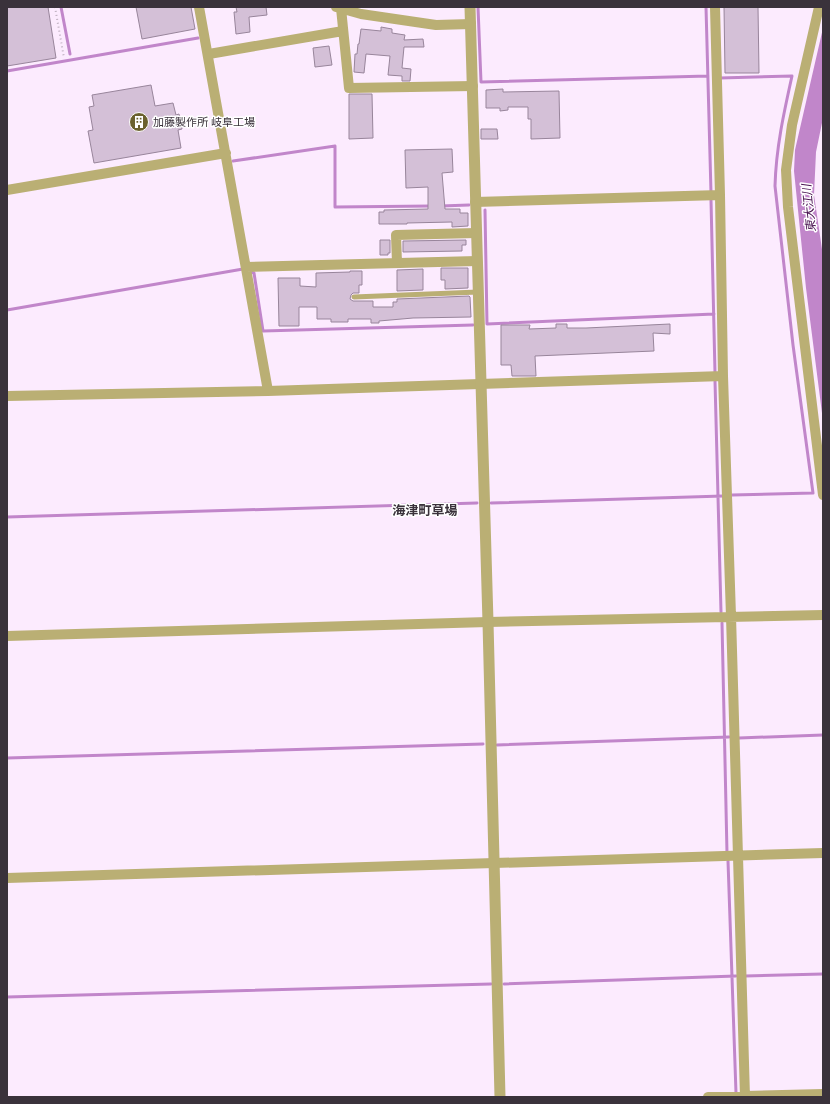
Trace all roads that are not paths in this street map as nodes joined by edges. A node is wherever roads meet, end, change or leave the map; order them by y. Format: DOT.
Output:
graph roads {
  1 [pos="199,7"];
  2 [pos="470,7"];
  3 [pos="715,7"];
  4 [pos="819,7"];
  5 [pos="338,8"];
  6 [pos="365,11"];
  7 [pos="471,24"];
  8 [pos="343,31"];
  9 [pos="209,54"];
  10 [pos="473,86"];
  11 [pos="226,153"];
  12 [pos="7,190"];
  13 [pos="720,195"];
  14 [pos="475,202"];
  15 [pos="476,233"];
  16 [pos="477,261"];
  17 [pos="397,263"];
  18 [pos="246,267"];
  19 [pos="478,292"];
  20 [pos="354,297"];
  21 [pos="723,376"];
  22 [pos="480,383"];
  23 [pos="268,390"];
  24 [pos="7,396"];
  25 [pos="823,495"];
  26 [pos="823,615"];
  27 [pos="731,616"];
  28 [pos="488,622"];
  29 [pos="7,636"];
  30 [pos="823,854"];
  31 [pos="738,856"];
  32 [pos="494,863"];
  33 [pos="7,878"];
  34 [pos="823,1094"];
  35 [pos="745,1096"];
  36 [pos="500,1097"];
  37 [pos="708,1097"];
  1 -- 9 [label="street"];
  2 -- 7 [label="street"];
  3 -- 13 [label="street"];
  4 -- 25 [label="street"];
  5 -- 6 [label="street"];
  5 -- 8 [label="street"];
  6 -- 7 [label="street"];
  7 -- 10 [label="street"];
  8 -- 9 [label="street"];
  8 -- 10 [label="street"];
  9 -- 11 [label="street"];
  10 -- 14 [label="street"];
  11 -- 12 [label="street"];
  11 -- 18 [label="street"];
  13 -- 14 [label="street"];
  13 -- 21 [label="street"];
  14 -- 15 [label="street"];
  15 -- 16 [label="street"];
  15 -- 17 [label="street"];
  16 -- 17 [label="street"];
  16 -- 19 [label="street"];
  17 -- 18 [label="street"];
  18 -- 23 [label="street"];
  19 -- 20 [label="lane"];
  19 -- 22 [label="street"];
  21 -- 22 [label="street"];
  21 -- 27 [label="street"];
  22 -- 23 [label="street"];
  22 -- 28 [label="street"];
  23 -- 24 [label="street"];
  26 -- 27 [label="street"];
  27 -- 28 [label="street"];
  27 -- 31 [label="street"];
  28 -- 29 [label="street"];
  28 -- 32 [label="street"];
  30 -- 31 [label="street"];
  31 -- 32 [label="street"];
  31 -- 35 [label="street"];
  32 -- 33 [label="street"];
  32 -- 36 [label="street"];
  34 -- 35 [label="street"];
  35 -- 37 [label="street"];
}
